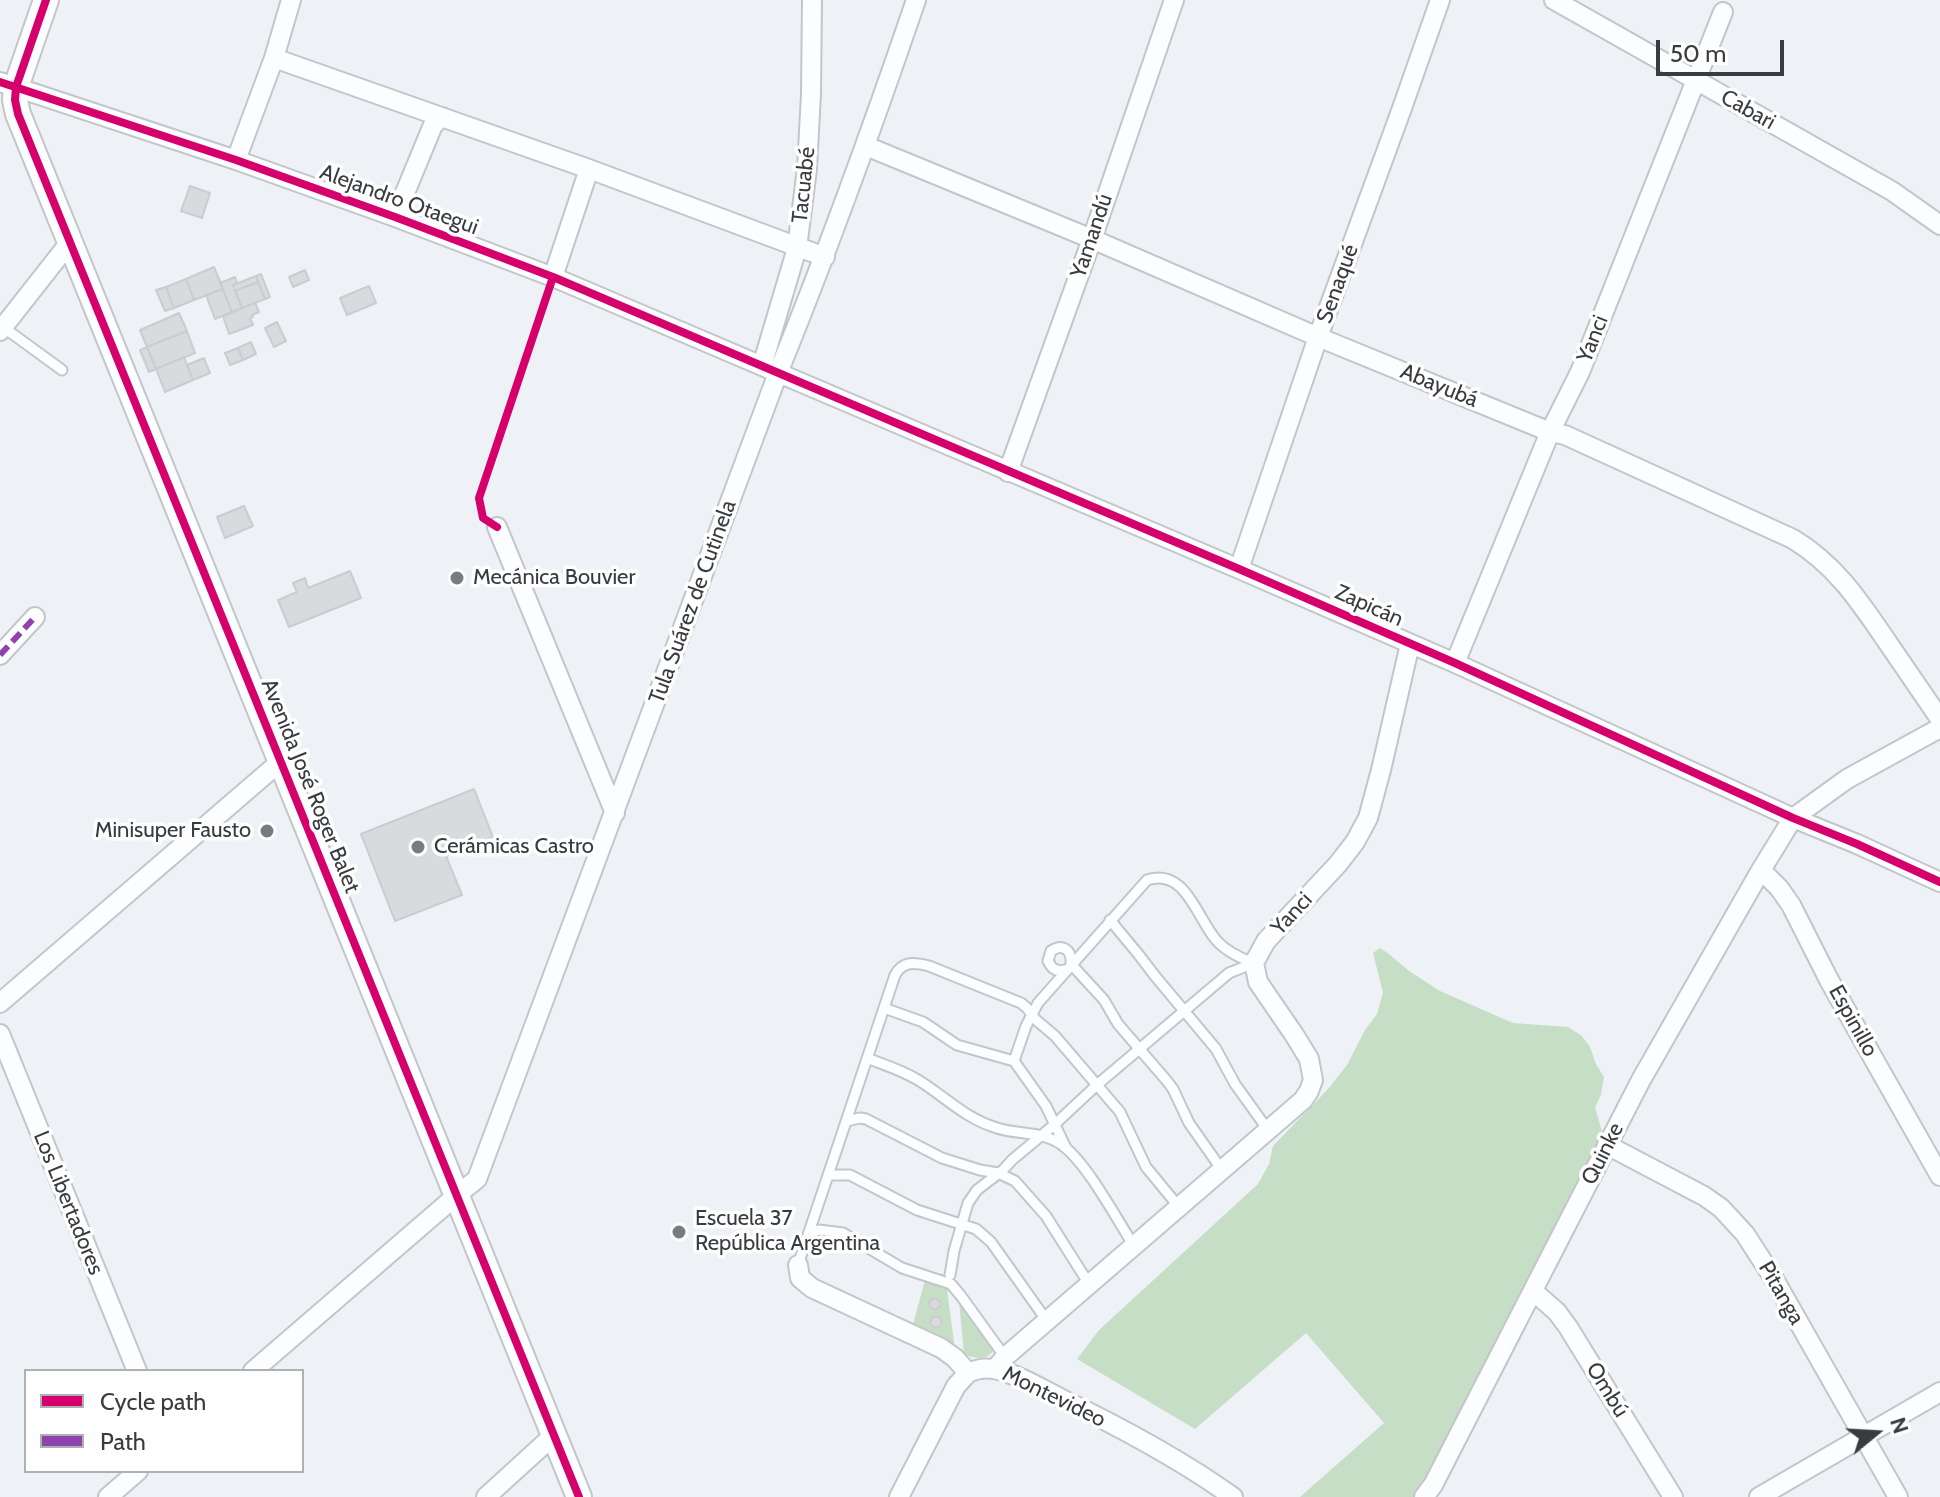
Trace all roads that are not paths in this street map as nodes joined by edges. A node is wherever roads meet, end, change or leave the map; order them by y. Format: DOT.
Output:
graph roads {
  1 [pos="46,0"];
  2 [pos="291,0"];
  3 [pos="812,0"];
  4 [pos="916,0"];
  5 [pos="1174,0"];
  6 [pos="1440,0"];
  7 [pos="1554,0"];
  8 [pos="1723,12"];
  9 [pos="274,58"];
  10 [pos="1695,80"];
  11 [pos="8,84"];
  12 [pos="442,117"];
  13 [pos="866,146"];
  14 [pos="236,160"];
  15 [pos="589,169"];
  16 [pos="395,217"];
  17 [pos="1940,225"];
  18 [pos="1092,239"];
  19 [pos="70,242"];
  20 [pos="797,248"];
  21 [pos="825,257"];
  22 [pos="553,277"];
  23 [pos="2,329"];
  24 [pos="1318,337"];
  25 [pos="62,370"];
  26 [pos="770,370"];
  27 [pos="1550,432"];
  28 [pos="1008,472"];
  29 [pos="497,527"];
  30 [pos="1239,569"];
  31 [pos="35,617"];
  32 [pos="1410,644"];
  33 [pos="0,655"];
  34 [pos="1455,663"];
  35 [pos="1940,719"];
  36 [pos="1940,728"];
  37 [pos="281,761"];
  38 [pos="615,813"];
  39 [pos="1793,818"];
  40 [pos="1761,870"];
  41 [pos="1940,882"];
  42 [pos="1110,920"];
  43 [pos="1254,963"];
  44 [pos="1068,967"];
  45 [pos="0,1003"];
  46 [pos="884,1008"];
  47 [pos="1184,1010"];
  48 [pos="1031,1014"];
  49 [pos="0,1034"];
  50 [pos="1139,1048"];
  51 [pos="4,1057"];
  52 [pos="867,1058"];
  53 [pos="1014,1061"];
  54 [pos="1098,1084"];
  55 [pos="846,1121"];
  56 [pos="1054,1125"];
  57 [pos="1268,1130"];
  58 [pos="1041,1136"];
  59 [pos="1607,1145"];
  60 [pos="1066,1148"];
  61 [pos="1222,1170"];
  62 [pos="998,1173"];
  63 [pos="828,1175"];
  64 [pos="1940,1176"];
  65 [pos="457,1195"];
  66 [pos="1179,1207"];
  67 [pos="961,1223"];
  68 [pos="809,1233"];
  69 [pos="1134,1246"];
  70 [pos="798,1265"];
  71 [pos="950,1275"];
  72 [pos="1089,1284"];
  73 [pos="1533,1291"];
  74 [pos="1047,1321"];
  75 [pos="1000,1363"];
  76 [pos="136,1369"];
  77 [pos="255,1369"];
  78 [pos="968,1373"];
  79 [pos="1940,1392"];
  80 [pos="554,1435"];
  81 [pos="1863,1438"];
  82 [pos="136,1473"];
  83 [pos="108,1497"];
  84 [pos="486,1497"];
  85 [pos="579,1497"];
  86 [pos="899,1497"];
  87 [pos="1233,1497"];
  88 [pos="1424,1497"];
  89 [pos="1673,1497"];
  90 [pos="1759,1497"];
  91 [pos="1898,1497"];
  1 -- 11 [label="street"];
  2 -- 9 [label="street"];
  3 -- 20 [label="street, Tacuabé"];
  4 -- 13 [label="street, Tula Suárez de Cutinela"];
  5 -- 18 [label="street, Yamandú"];
  6 -- 24 [label="street, Senaqué"];
  7 -- 10 [label="street, Cabari"];
  8 -- 10 [label="street, Yanci"];
  9 -- 12 [label="street"];
  9 -- 14 [label="street"];
  10 -- 17 [label="street, Cabari"];
  10 -- 27 [label="street, Yanci"];
  11 -- 14 [label="street, Alejandro Otaegui"];
  11 -- 19 [label="street, Avenida José Roger Balet"];
  12 -- 15 [label="street"];
  12 -- 16 [label="street"];
  13 -- 18 [label="street, Abayubá"];
  13 -- 21 [label="street, Tula Suárez de Cutinela"];
  14 -- 16 [label="street, Alejandro Otaegui"];
  15 -- 20 [label="street"];
  15 -- 22 [label="street"];
  16 -- 22 [label="street, Alejandro Otaegui"];
  18 -- 24 [label="street, Abayubá"];
  18 -- 28 [label="street, Yamandú"];
  19 -- 23 [label="street"];
  19 -- 37 [label="street, Avenida José Roger Balet"];
  20 -- 21 [label="street"];
  20 -- 26 [label="street, Tacuabé"];
  21 -- 26 [label="street, Tula Suárez de Cutinela"];
  22 -- 26 [label="street, Alejandro Otaegui"];
  23 -- 25 [label="lane"];
  24 -- 27 [label="street, Abayubá"];
  24 -- 30 [label="street, Senaqué"];
  26 -- 28 [label="street, Zapicán"];
  26 -- 38 [label="street, Tula Suárez de Cutinela"];
  27 -- 34 [label="street, Yanci"];
  27 -- 35 [label="street, Abayubá"];
  28 -- 30 [label="street, Zapicán"];
  29 -- 38 [label="street"];
  30 -- 32 [label="street, Zapicán"];
  31 -- 33 [label="street"];
  32 -- 34 [label="street, Zapicán"];
  32 -- 43 [label="street, Yanci"];
  34 -- 39 [label="street, Zapicán"];
  36 -- 39 [label="street"];
  37 -- 45 [label="street"];
  37 -- 65 [label="street, Avenida José Roger Balet"];
  38 -- 65 [label="street, Tula Suárez de Cutinela"];
  39 -- 40 [label="street, Quinke"];
  39 -- 41 [label="street, Zapicán"];
  40 -- 59 [label="street, Quinke"];
  40 -- 64 [label="street, Espinillo"];
  42 -- 43 [label="lane"];
  42 -- 44 [label="lane"];
  42 -- 47 [label="lane"];
  43 -- 47 [label="lane"];
  43 -- 57 [label="street"];
  44 -- 48 [label="lane"];
  44 -- 50 [label="lane"];
  46 -- 48 [label="lane"];
  46 -- 52 [label="lane"];
  46 -- 53 [label="lane"];
  47 -- 50 [label="lane"];
  47 -- 57 [label="lane"];
  48 -- 53 [label="lane"];
  48 -- 54 [label="lane"];
  49 -- 51 [label="street, Los Libertadores"];
  50 -- 54 [label="lane"];
  50 -- 61 [label="lane"];
  51 -- 76 [label="street, Los Libertadores"];
  52 -- 55 [label="lane"];
  52 -- 58 [label="lane"];
  53 -- 56 [label="lane"];
  54 -- 56 [label="lane"];
  54 -- 66 [label="lane"];
  55 -- 62 [label="lane"];
  55 -- 63 [label="lane"];
  56 -- 58 [label="lane"];
  56 -- 60 [label="lane"];
  57 -- 61 [label="street"];
  58 -- 60 [label="lane"];
  58 -- 62 [label="lane"];
  59 -- 73 [label="street, Quinke"];
  59 -- 81 [label="street, Pitanga"];
  60 -- 69 [label="lane"];
  61 -- 66 [label="street"];
  62 -- 67 [label="lane"];
  62 -- 72 [label="lane"];
  63 -- 67 [label="lane"];
  63 -- 68 [label="lane"];
  65 -- 77 [label="street, Tula Suárez de Cutinela"];
  65 -- 80 [label="street, Avenida José Roger Balet"];
  66 -- 69 [label="street"];
  67 -- 71 [label="lane"];
  67 -- 74 [label="lane"];
  68 -- 70 [label="lane"];
  68 -- 75 [label="lane"];
  69 -- 72 [label="street"];
  70 -- 78 [label="street, Montevideo"];
  72 -- 74 [label="street"];
  73 -- 88 [label="street, Quinke"];
  73 -- 89 [label="street, Ombú"];
  74 -- 75 [label="street"];
  75 -- 78 [label="street, Montevideo"];
  75 -- 87 [label="street, Montevideo"];
  78 -- 86 [label="street"];
  79 -- 81 [label="street"];
  80 -- 84 [label="street"];
  80 -- 85 [label="street, Avenida José Roger Balet"];
  81 -- 90 [label="street"];
  81 -- 91 [label="street, Pitanga"];
  82 -- 83 [label="street"];
}
